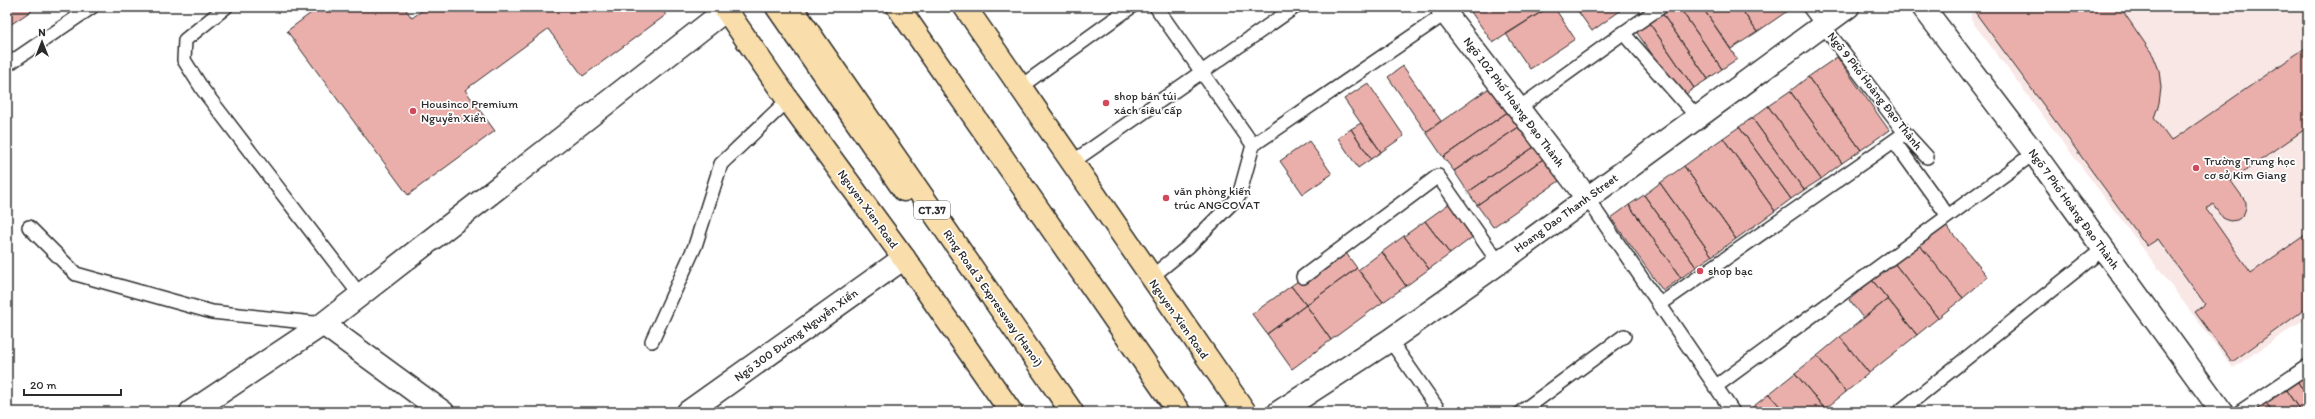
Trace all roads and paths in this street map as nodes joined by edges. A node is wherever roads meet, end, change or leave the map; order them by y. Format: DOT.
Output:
graph roads {
  1 [pos="92,7"];
  2 [pos="226,7"];
  3 [pos="777,7"];
  4 [pos="791,7"];
  5 [pos="898,7"];
  6 [pos="965,7"];
  7 [pos="1131,7"];
  8 [pos="1156,7"];
  9 [pos="1295,7"];
  10 [pos="1661,7"];
  11 [pos="1809,7"];
  12 [pos="1848,7"];
  13 [pos="1923,7"];
  14 [pos="725,8"];
  15 [pos="1445,9"];
  16 [pos="1823,25"];
  17 [pos="1623,33"];
  18 [pos="7,65"];
  19 [pos="1201,72"];
  20 [pos="1020,87"];
  21 [pos="788,100"];
  22 [pos="1518,108"];
  23 [pos="1697,117"];
  24 [pos="1899,137"];
  25 [pos="1253,145"];
  26 [pos="2034,153"];
  27 [pos="1927,157"];
  28 [pos="1071,163"];
  29 [pos="1587,198"];
  30 [pos="1948,216"];
  31 [pos="29,227"];
  32 [pos="2104,249"];
  33 [pos="904,258"];
  34 [pos="1499,263"];
  35 [pos="1303,277"];
  36 [pos="1150,278"];
  37 [pos="360,295"];
  38 [pos="1659,305"];
  39 [pos="323,324"];
  40 [pos="1624,336"];
  41 [pos="1390,340"];
  42 [pos="652,341"];
  43 [pos="2308,366"];
  44 [pos="1715,387"];
  45 [pos="191,412"];
  46 [pos="443,412"];
  47 [pos="688,412"];
  48 [pos="1011,412"];
  49 [pos="1060,412"];
  50 [pos="1072,412"];
  51 [pos="1178,412"];
  52 [pos="1245,412"];
  53 [pos="1279,412"];
  54 [pos="1440,412"];
  55 [pos="1521,412"];
  56 [pos="1733,412"];
  57 [pos="1899,412"];
  58 [pos="2222,412"];
  59 [pos="2240,412"];
  1 -- 18 [label="lane"];
  2 -- 37 [label="lane"];
  3 -- 49 [label="main road"];
  4 -- 50 [label="main road, Ring Road 3 Expressway (Hanoi) / CT.37"];
  5 -- 51 [label="main road"];
  6 -- 20 [label="main road, Nguyen Xien Road"];
  7 -- 20 [label="lane"];
  8 -- 19 [label="lane"];
  9 -- 19 [label="lane"];
  10 -- 17 [label="lane"];
  11 -- 16 [label="lane, Ngõ 9 Phố Hoàng Đạo Thành"];
  12 -- 16 [label="street, Hoang Dao Thanh Street"];
  13 -- 26 [label="street, Ngõ 7 Phố Hoàng Đạo Thành"];
  14 -- 21 [label="main road, Nguyen Xien Road"];
  14 -- 37 [label="street"];
  15 -- 22 [label="street, Ngõ 102 Phố Hoàng Đạo Thành"];
  15 -- 25 [label="lane"];
  16 -- 23 [label="street, Hoang Dao Thanh Street"];
  16 -- 24 [label="lane, Ngõ 9 Phố Hoàng Đạo Thành"];
  17 -- 22 [label="lane"];
  17 -- 23 [label="lane"];
  19 -- 25 [label="lane"];
  19 -- 28 [label="lane"];
  20 -- 28 [label="main road, Nguyen Xien Road"];
  21 -- 33 [label="main road, Nguyen Xien Road"];
  21 -- 42 [label="lane"];
  22 -- 29 [label="street, Ngõ 102 Phố Hoàng Đạo Thành"];
  23 -- 29 [label="street, Hoang Dao Thanh Street"];
  24 -- 27 [label="lane, Ngõ 9 Phố Hoàng Đạo Thành"];
  24 -- 30 [label="lane"];
  24 -- 38 [label="lane"];
  25 -- 36 [label="lane"];
  26 -- 30 [label="lane"];
  26 -- 32 [label="street, Ngõ 7 Phố Hoàng Đạo Thành"];
  28 -- 36 [label="main road, Nguyen Xien Road"];
  29 -- 34 [label="street, Hoang Dao Thanh Street"];
  29 -- 38 [label="lane"];
  30 -- 44 [label="lane"];
  31 -- 39 [label="lane"];
  32 -- 57 [label="lane"];
  32 -- 58 [label="street, Ngõ 7 Phố Hoàng Đạo Thành"];
  33 -- 47 [label="street, Ngõ 300 Đường Nguyễn Xiển"];
  33 -- 48 [label="main road, Nguyen Xien Road"];
  34 -- 35 [label="lane"];
  34 -- 41 [label="street, Hoang Dao Thanh Street"];
  36 -- 52 [label="main road, Nguyen Xien Road"];
  37 -- 39 [label="street"];
  38 -- 44 [label="lane"];
  39 -- 45 [label="street"];
  39 -- 46 [label="street"];
  40 -- 55 [label="lane"];
  41 -- 53 [label="street, Hoang Dao Thanh Street"];
  41 -- 54 [label="lane"];
  43 -- 59 [label="lane"];
  44 -- 56 [label="lane"];
}
